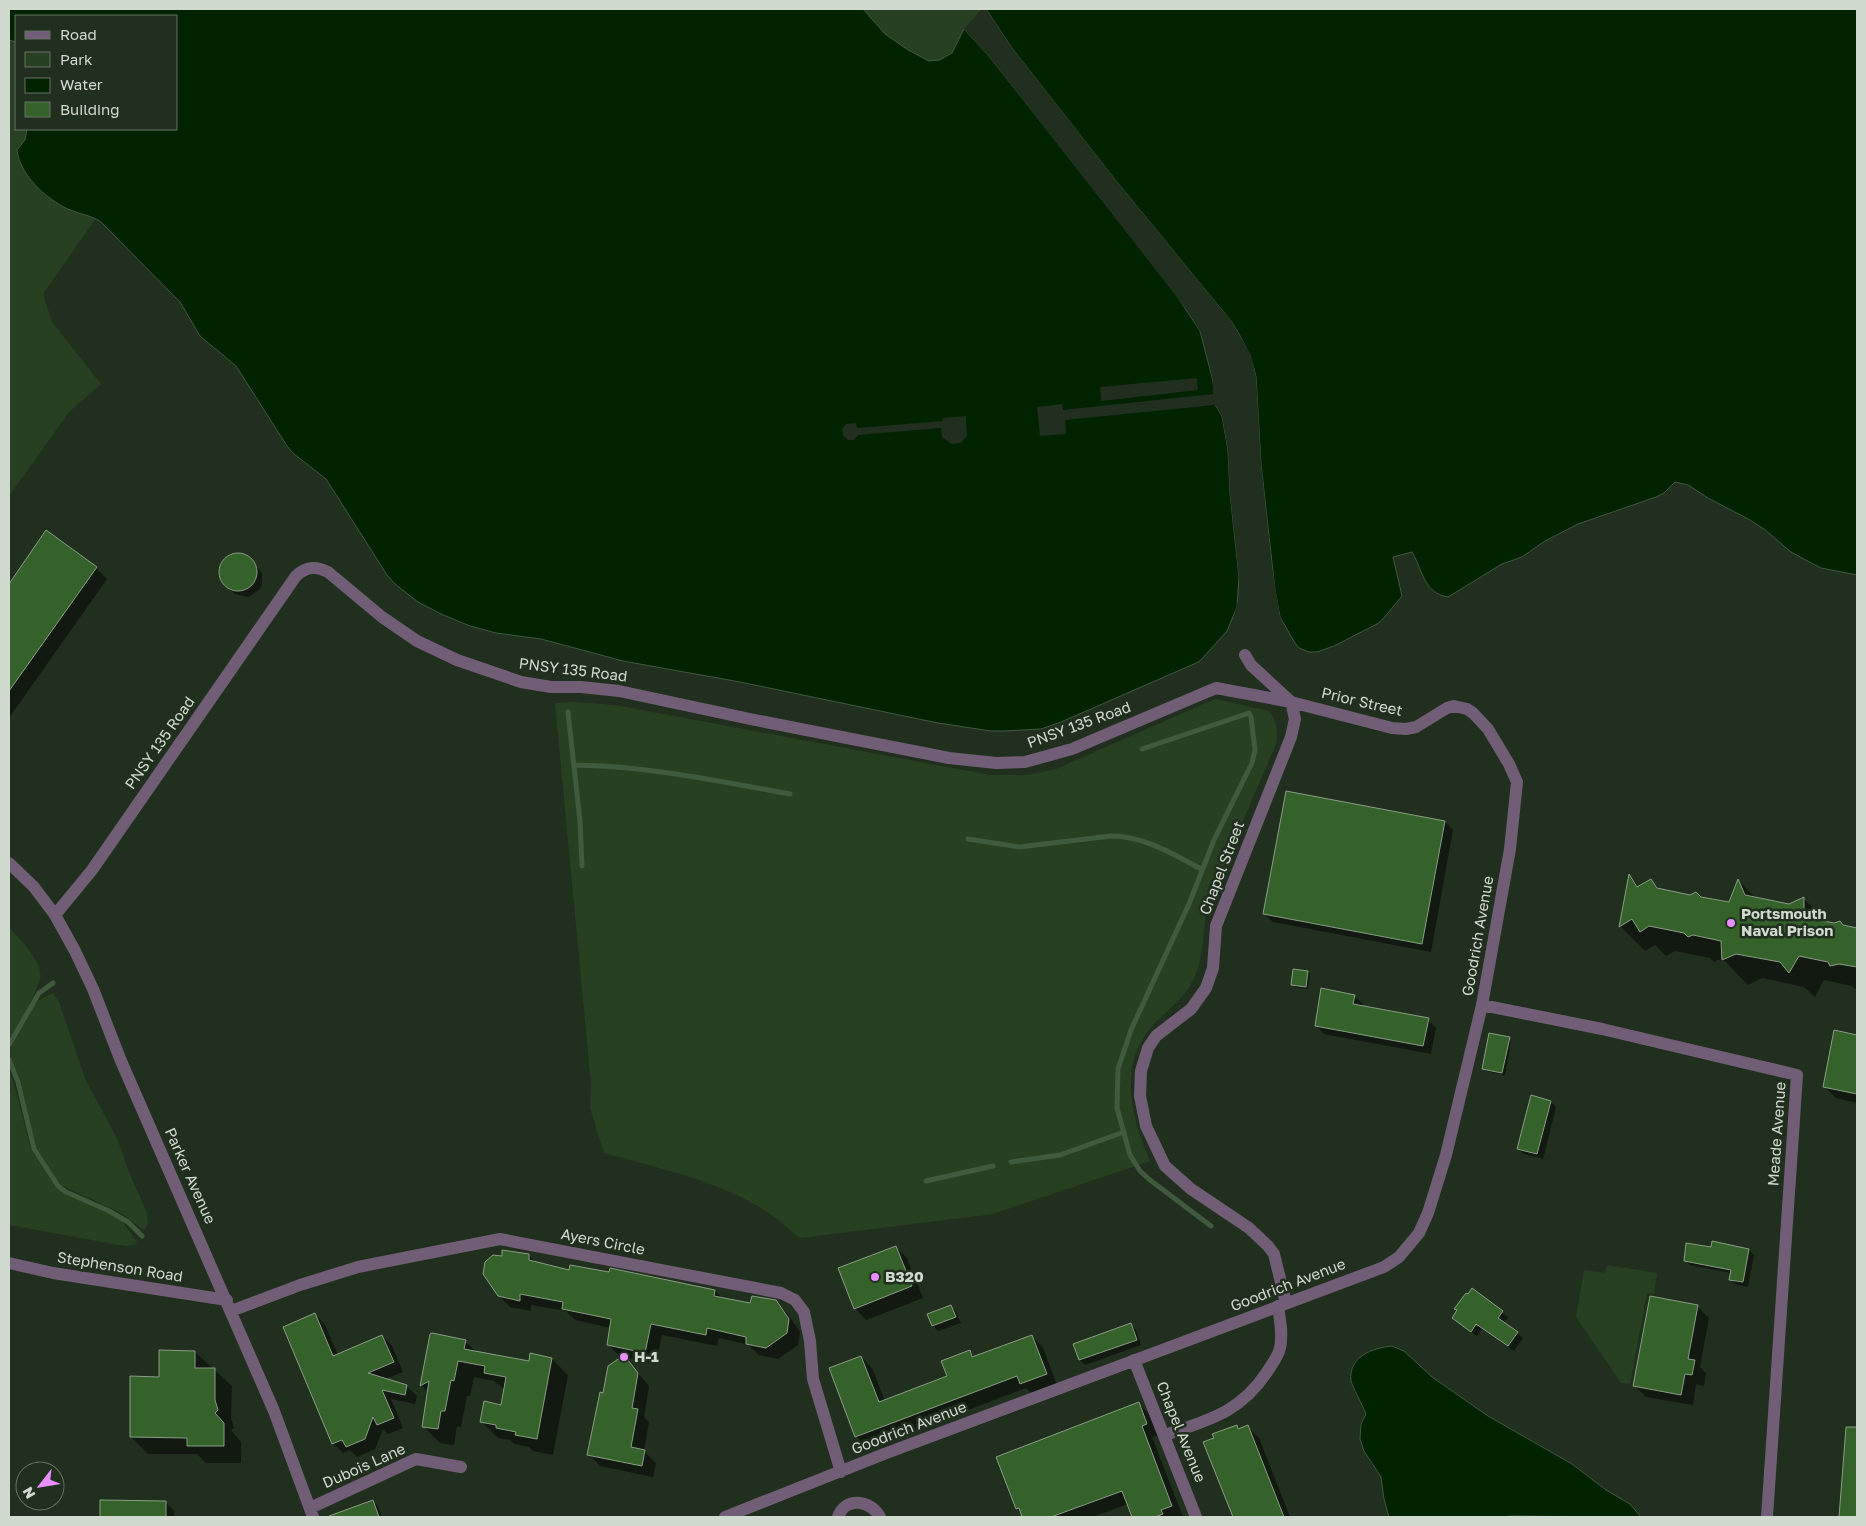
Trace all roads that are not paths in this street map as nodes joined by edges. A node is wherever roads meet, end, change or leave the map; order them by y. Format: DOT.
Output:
graph roads {
  1 [pos="1245,655"];
  2 [pos="1216,688"];
  3 [pos="1291,702"];
  4 [pos="1516,782"];
  5 [pos="9,863"];
  6 [pos="55,915"];
  7 [pos="1482,1006"];
  8 [pos="9,1264"];
  9 [pos="1282,1304"];
  10 [pos="229,1306"];
  11 [pos="1134,1360"];
  12 [pos="1165,1435"];
  13 [pos="461,1467"];
  14 [pos="841,1472"];
  15 [pos="311,1512"];
  16 [pos="725,1517"];
  17 [pos="838,1517"];
  18 [pos="880,1517"];
  19 [pos="1196,1517"];
  20 [pos="1767,1517"];
  1 -- 3 [label="street"];
  2 -- 3 [label="street, Prior Street"];
  2 -- 6 [label="street, PNSY 135 Road"];
  3 -- 4 [label="street, Prior Street"];
  3 -- 9 [label="street, Chapel Street"];
  4 -- 7 [label="street, Goodrich Avenue"];
  5 -- 6 [label="street, Parker Avenue"];
  6 -- 10 [label="street, Parker Avenue"];
  7 -- 9 [label="street, Goodrich Avenue"];
  7 -- 20 [label="street, Meade Avenue"];
  8 -- 10 [label="street, Stephenson Road"];
  9 -- 11 [label="street, Goodrich Avenue"];
  9 -- 12 [label="street, Chapel Street"];
  10 -- 14 [label="street, Ayers Circle"];
  10 -- 15 [label="street, Parker Avenue"];
  11 -- 12 [label="street, Chapel Avenue"];
  11 -- 14 [label="street, Goodrich Avenue"];
  12 -- 19 [label="street, Chapel Avenue"];
  13 -- 15 [label="street, Dubois Lane"];
  14 -- 16 [label="street, Goodrich Avenue"];
  17 -- 18 [label="street"];
}
